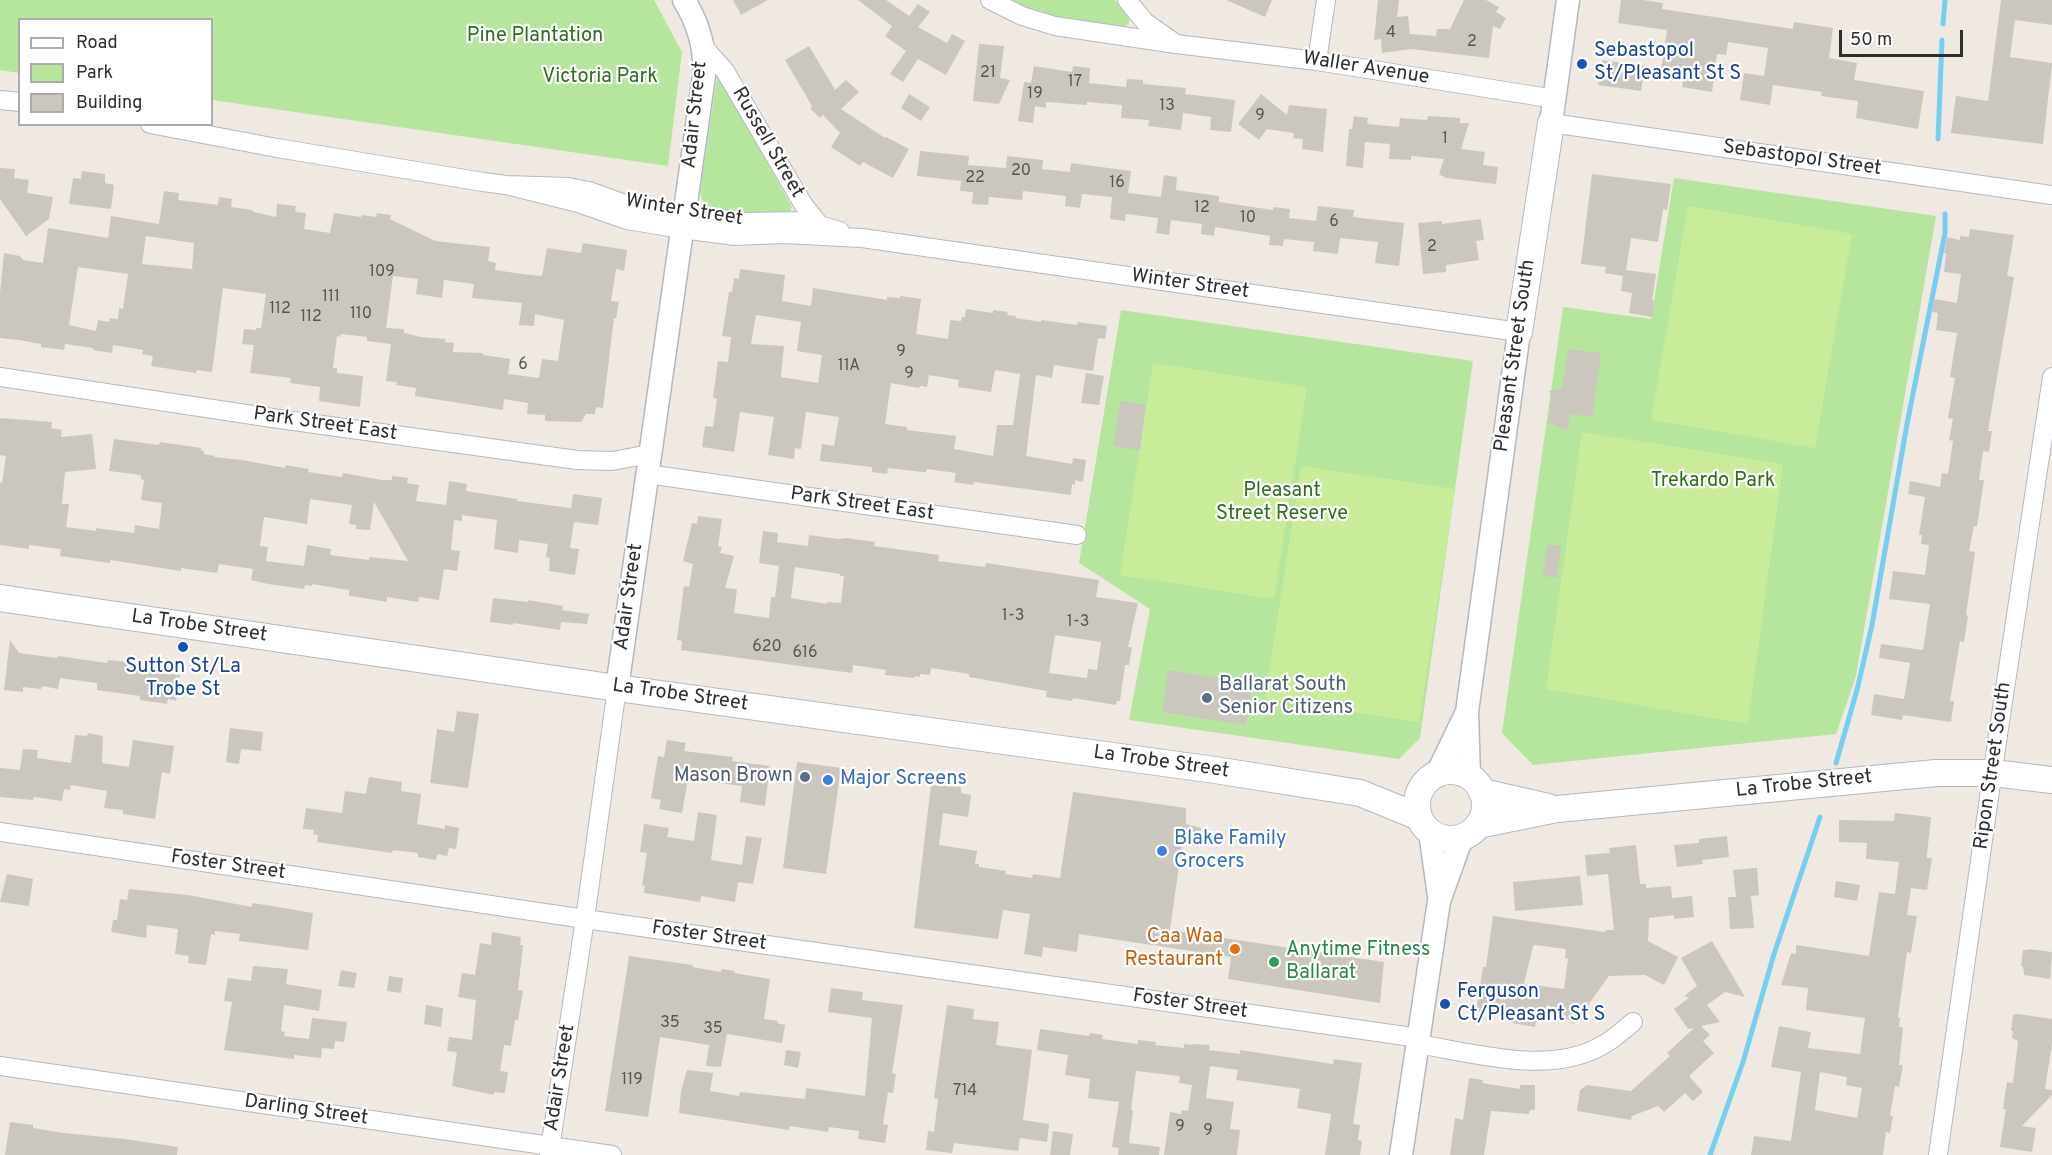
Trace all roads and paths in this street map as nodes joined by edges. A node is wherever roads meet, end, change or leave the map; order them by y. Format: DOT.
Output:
graph roads {
  1 [pos="684,0"];
  2 [pos="990,0"];
  3 [pos="1127,0"];
  4 [pos="1326,0"];
  5 [pos="1568,0"];
  6 [pos="701,38"];
  7 [pos="1176,44"];
  8 [pos="1317,61"];
  9 [pos="0,100"];
  10 [pos="18,102"];
  11 [pos="1553,111"];
  12 [pos="161,126"];
  13 [pos="2052,195"];
  14 [pos="683,221"];
  15 [pos="818,223"];
  16 [pos="862,238"];
  17 [pos="1519,332"];
  18 [pos="0,377"];
  19 [pos="2052,377"];
  20 [pos="648,464"];
  21 [pos="1077,536"];
  22 [pos="0,598"];
  23 [pos="617,688"];
  24 [pos="1467,712"];
  25 [pos="1993,773"];
  26 [pos="1430,780"];
  27 [pos="2052,780"];
  28 [pos="1476,785"];
  29 [pos="1360,793"];
  30 [pos="1557,809"];
  31 [pos="1424,824"];
  32 [pos="1470,831"];
  33 [pos="0,832"];
  34 [pos="1440,901"];
  35 [pos="585,919"];
  36 [pos="1633,1022"];
  37 [pos="1418,1041"];
  38 [pos="0,1066"];
  39 [pos="550,1150"];
  40 [pos="612,1155"];
  41 [pos="1401,1155"];
  42 [pos="1938,1155"];
  1 -- 6 [label="street, Russell Street"];
  2 -- 7 [label="street, Waller Avenue"];
  3 -- 7 [label="street, Waller Avenue"];
  4 -- 8 [label="street"];
  5 -- 11 [label="street, Pleasant Street South"];
  6 -- 14 [label="street, Adair Street"];
  6 -- 15 [label="street, Russell Street"];
  7 -- 8 [label="street, Waller Avenue"];
  8 -- 11 [label="street, Waller Avenue"];
  9 -- 10 [label="street"];
  11 -- 13 [label="street, Sebastopol Street"];
  11 -- 17 [label="main road, Pleasant Street South"];
  12 -- 14 [label="street, Winter Street"];
  14 -- 15 [label="street, Winter Street"];
  14 -- 16 [label="street, Winter Street"];
  14 -- 20 [label="street, Adair Street"];
  15 -- 16 [label="street, Winter Street"];
  16 -- 17 [label="street, Winter Street"];
  17 -- 24 [label="street, Pleasant Street South"];
  18 -- 20 [label="street, Park Street East"];
  19 -- 25 [label="street, Ripon Street South"];
  20 -- 21 [label="street, Park Street East"];
  20 -- 23 [label="street, Adair Street"];
  22 -- 23 [label="main road, La Trobe Street"];
  23 -- 29 [label="main road, La Trobe Street"];
  23 -- 35 [label="street, Adair Street"];
  24 -- 26 [label="street, Pleasant Street South"];
  24 -- 28 [label="street, Pleasant Street South"];
  25 -- 27 [label="main road, La Trobe Street"];
  25 -- 30 [label="main road, La Trobe Street"];
  25 -- 42 [label="street, Ripon Street South"];
  26 -- 28 [label="main road"];
  26 -- 29 [label="main road, La Trobe Street"];
  26 -- 31 [label="main road"];
  28 -- 30 [label="main road, La Trobe Street"];
  28 -- 32 [label="main road"];
  29 -- 31 [label="main road, La Trobe Street"];
  30 -- 32 [label="main road, La Trobe Street"];
  31 -- 32 [label="main road"];
  31 -- 34 [label="street"];
  32 -- 34 [label="street"];
  33 -- 35 [label="street, Foster Street"];
  34 -- 37 [label="street"];
  35 -- 37 [label="street, Foster Street"];
  35 -- 39 [label="street, Adair Street"];
  36 -- 37 [label="street, Foster Street"];
  37 -- 41 [label="street"];
  38 -- 39 [label="street, Darling Street"];
  39 -- 40 [label="street, Darling Street"];
}
